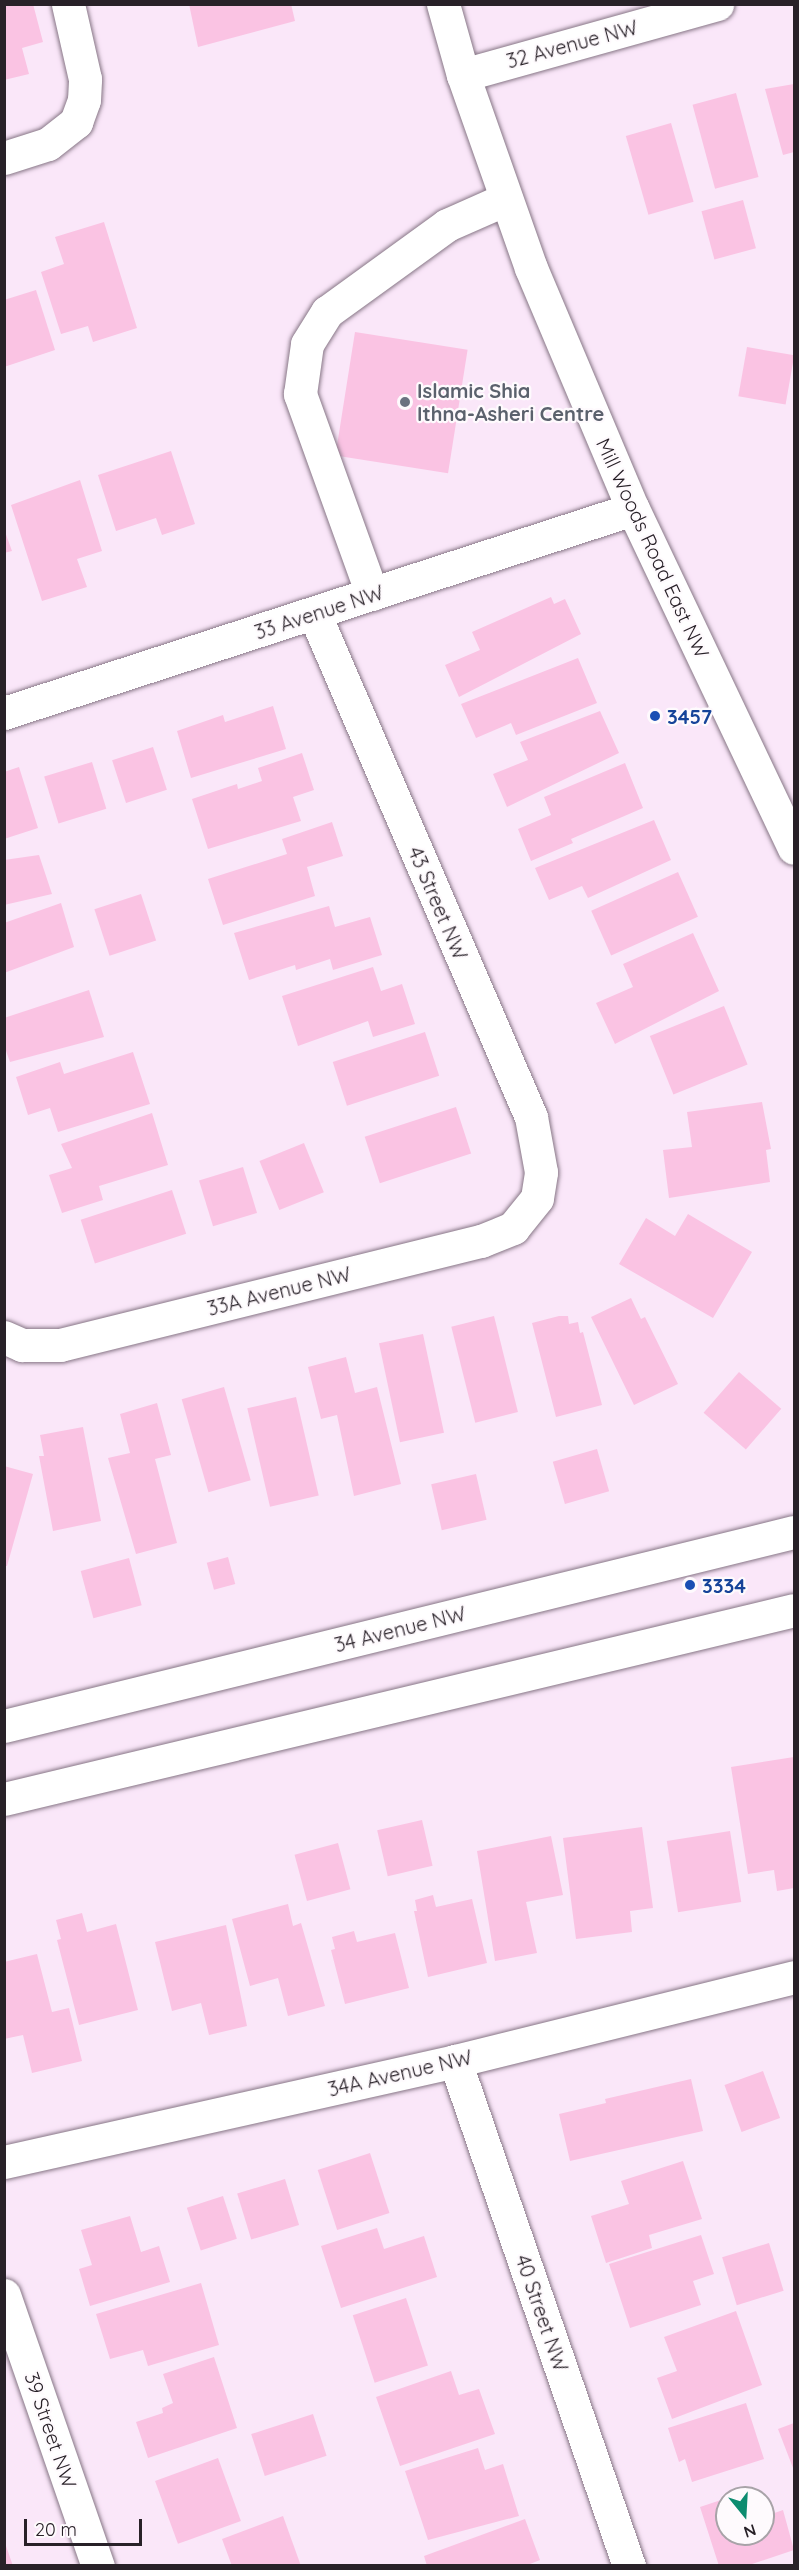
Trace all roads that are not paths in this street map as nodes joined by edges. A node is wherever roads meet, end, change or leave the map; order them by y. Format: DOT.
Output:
graph roads {
  1 [pos="68,4"];
  2 [pos="443,4"];
  3 [pos="717,4"];
  4 [pos="463,75"];
  5 [pos="4,158"];
  6 [pos="506,199"];
  7 [pos="633,509"];
  8 [pos="372,594"];
  9 [pos="314,613"];
  10 [pos="4,713"];
  11 [pos="795,848"];
  12 [pos="537,1198"];
  13 [pos="5,1337"];
  14 [pos="795,1532"];
  15 [pos="795,1610"];
  16 [pos="4,1726"];
  17 [pos="4,1799"];
  18 [pos="795,1977"];
  19 [pos="455,2061"];
  20 [pos="4,2162"];
  21 [pos="4,2295"];
  22 [pos="98,2565"];
  23 [pos="629,2565"];
  1 -- 5 [label="street"];
  2 -- 4 [label="street, Mill Woods Road East NW"];
  3 -- 4 [label="street, 32 Avenue NW"];
  4 -- 6 [label="street, Mill Woods Road East NW"];
  6 -- 7 [label="street, Mill Woods Road East NW"];
  6 -- 8 [label="street"];
  7 -- 8 [label="street, 33 Avenue NW"];
  7 -- 11 [label="street, Mill Woods Road East NW"];
  8 -- 9 [label="street, 33 Avenue NW"];
  9 -- 10 [label="street, 33 Avenue NW"];
  9 -- 12 [label="street, 43 Street NW"];
  12 -- 13 [label="street, 33A Avenue NW"];
  14 -- 16 [label="street, 34 Avenue NW"];
  15 -- 17 [label="street"];
  18 -- 19 [label="street, 34A Avenue NW"];
  19 -- 20 [label="street, 34A Avenue NW"];
  19 -- 23 [label="street, 40 Street NW"];
  21 -- 22 [label="street, 39 Street NW"];
}
